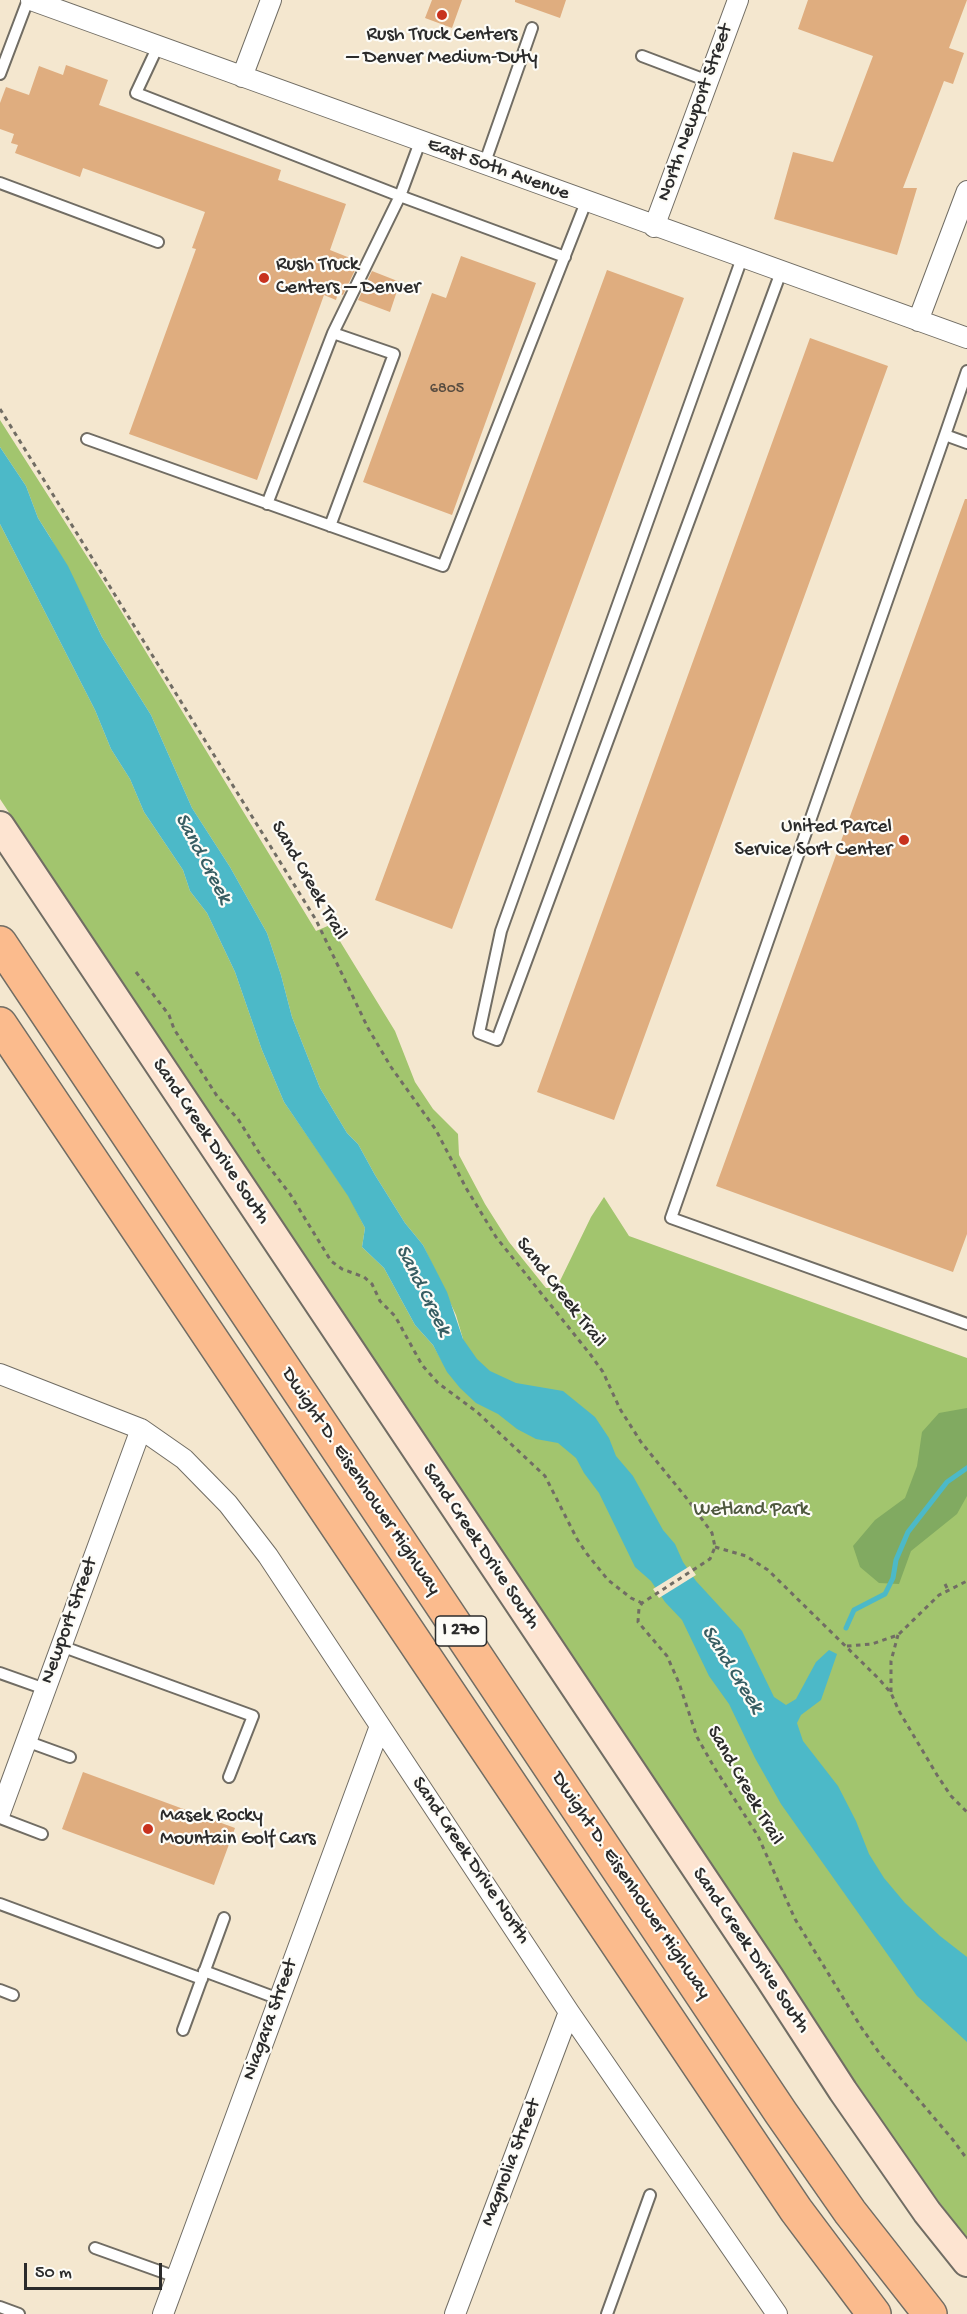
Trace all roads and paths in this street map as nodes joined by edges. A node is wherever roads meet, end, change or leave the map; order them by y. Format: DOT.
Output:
graph roads {
  1 [pos="29,0"];
  2 [pos="271,0"];
  3 [pos="738,0"];
  4 [pos="532,28"];
  5 [pos="158,46"];
  6 [pos="642,56"];
  7 [pos="0,74"];
  8 [pos="242,77"];
  9 [pos="708,81"];
  10 [pos="420,142"];
  11 [pos="484,165"];
  12 [pos="0,183"];
  13 [pos="967,191"];
  14 [pos="400,196"];
  15 [pos="586,202"];
  16 [pos="654,226"];
  17 [pos="158,242"];
  18 [pos="565,257"];
  19 [pos="742,258"];
  20 [pos="781,272"];
  21 [pos="918,321"];
  22 [pos="333,333"];
  23 [pos="967,338"];
  24 [pos="967,371"];
  25 [pos="0,409"];
  26 [pos="945,435"];
  27 [pos="87,439"];
  28 [pos="967,443"];
  29 [pos="267,504"];
  30 [pos="330,526"];
  31 [pos="0,826"];
  32 [pos="0,943"];
  33 [pos="136,972"];
  34 [pos="0,1024"];
  35 [pos="967,1324"];
  36 [pos="0,1374"];
  37 [pos="141,1429"];
  38 [pos="715,1547"];
  39 [pos="967,1581"];
  40 [pos="945,1584"];
  41 [pos="948,1590"];
  42 [pos="642,1603"];
  43 [pos="898,1635"];
  44 [pos="61,1646"];
  45 [pos="847,1646"];
  46 [pos="0,1673"];
  47 [pos="45,1689"];
  48 [pos="891,1693"];
  49 [pos="380,1726"];
  50 [pos="26,1741"];
  51 [pos="70,1757"];
  52 [pos="229,1777"];
  53 [pos="6,1779"];
  54 [pos="967,1812"];
  55 [pos="0,1813"];
  56 [pos="0,1818"];
  57 [pos="42,1834"];
  58 [pos="0,1904"];
  59 [pos="224,1918"];
  60 [pos="203,1975"];
  61 [pos="0,1990"];
  62 [pos="13,1995"];
  63 [pos="279,1999"];
  64 [pos="569,2012"];
  65 [pos="183,2030"];
  66 [pos="967,2159"];
  67 [pos="650,2195"];
  68 [pos="95,2248"];
  69 [pos="967,2262"];
  70 [pos="176,2277"];
  71 [pos="0,2307"];
  72 [pos="19,2314"];
  73 [pos="163,2314"];
  74 [pos="455,2314"];
  75 [pos="607,2314"];
  76 [pos="777,2314"];
  77 [pos="874,2314"];
  78 [pos="930,2314"];
  1 -- 5 [label="street, East 50th Avenue"];
  1 -- 7 [label="lane"];
  2 -- 8 [label="street"];
  3 -- 9 [label="street, North Newport Street"];
  4 -- 11 [label="lane"];
  5 -- 8 [label="street, East 50th Avenue"];
  5 -- 14 [label="lane"];
  6 -- 9 [label="lane"];
  8 -- 10 [label="street, East 50th Avenue"];
  9 -- 16 [label="street, North Newport Street"];
  10 -- 11 [label="street, East 50th Avenue"];
  10 -- 14 [label="lane"];
  11 -- 15 [label="street, East 50th Avenue"];
  12 -- 17 [label="lane"];
  13 -- 21 [label="street"];
  14 -- 18 [label="lane"];
  14 -- 22 [label="lane"];
  15 -- 16 [label="street, East 50th Avenue"];
  15 -- 18 [label="lane"];
  16 -- 19 [label="street, East 50th Avenue"];
  18 -- 30 [label="lane"];
  19 -- 20 [label="street, East 50th Avenue"];
  19 -- 20 [label="lane"];
  20 -- 21 [label="street, East 50th Avenue"];
  21 -- 23 [label="street, East 50th Avenue"];
  22 -- 29 [label="lane"];
  22 -- 30 [label="lane"];
  24 -- 26 [label="lane"];
  25 -- 38 [label="path, Sand Creek Trail"];
  26 -- 28 [label="lane"];
  26 -- 35 [label="lane"];
  27 -- 29 [label="lane"];
  29 -- 30 [label="lane"];
  31 -- 69 [label="main road, Sand Creek Drive South"];
  32 -- 78 [label="highway, Dwight D. Eisenhower Highway / I 270"];
  33 -- 42 [label="path"];
  34 -- 77 [label="highway, I 270"];
  36 -- 37 [label="street, Sand Creek Drive North"];
  37 -- 44 [label="street, Newport Street"];
  37 -- 49 [label="street, Sand Creek Drive North"];
  38 -- 42 [label="path"];
  38 -- 45 [label="path"];
  39 -- 41 [label="path"];
  40 -- 41 [label="path"];
  41 -- 43 [label="path"];
  42 -- 66 [label="path, Sand Creek Trail"];
  43 -- 45 [label="path"];
  43 -- 48 [label="path"];
  44 -- 47 [label="street, Newport Street"];
  44 -- 52 [label="lane"];
  45 -- 48 [label="path"];
  46 -- 47 [label="lane"];
  47 -- 50 [label="street, Newport Street"];
  48 -- 54 [label="path"];
  49 -- 63 [label="street, Niagara Street"];
  49 -- 64 [label="street, Sand Creek Drive North"];
  50 -- 51 [label="lane"];
  50 -- 53 [label="street, Newport Street"];
  53 -- 55 [label="street, Newport Street"];
  56 -- 57 [label="lane"];
  58 -- 60 [label="lane"];
  59 -- 60 [label="lane"];
  60 -- 63 [label="lane"];
  60 -- 65 [label="lane"];
  61 -- 62 [label="lane"];
  63 -- 70 [label="street, Niagara Street"];
  64 -- 74 [label="street, Magnolia Street"];
  64 -- 76 [label="street, Sand Creek Drive North"];
  67 -- 75 [label="lane"];
  68 -- 70 [label="lane"];
  70 -- 73 [label="street, Niagara Street"];
  71 -- 72 [label="lane"];
}
